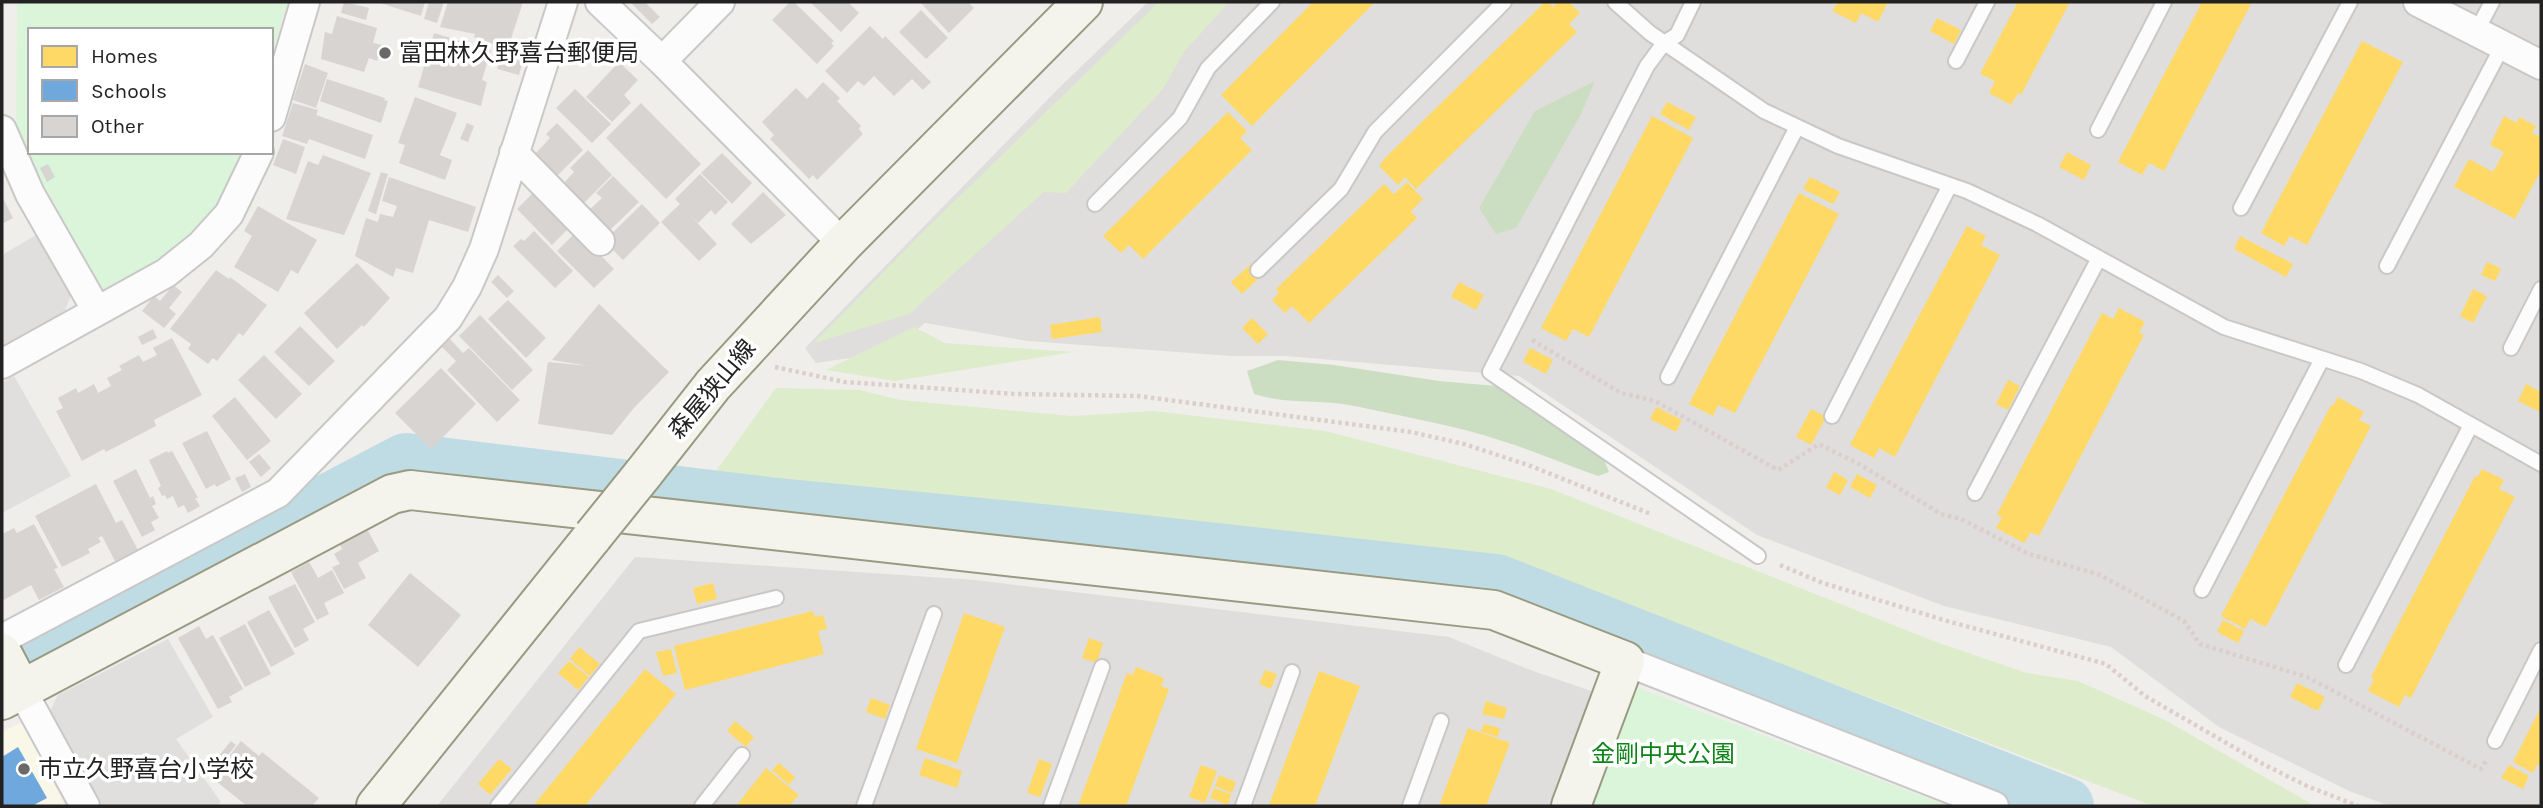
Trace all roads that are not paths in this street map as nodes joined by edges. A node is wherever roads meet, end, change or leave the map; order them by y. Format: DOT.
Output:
graph roads {
  1 [pos="305,2"];
  2 [pos="563,2"];
  3 [pos="600,2"];
  4 [pos="720,2"];
  5 [pos="1083,2"];
  6 [pos="1272,2"];
  7 [pos="1504,2"];
  8 [pos="1615,2"];
  9 [pos="1693,2"];
  10 [pos="1987,2"];
  11 [pos="2164,2"];
  12 [pos="2350,2"];
  13 [pos="2418,2"];
  14 [pos="2492,2"];
  15 [pos="2476,32"];
  16 [pos="1664,43"];
  17 [pos="2503,45"];
  18 [pos="662,61"];
  19 [pos="1956,61"];
  20 [pos="2541,65"];
  21 [pos="273,110"];
  22 [pos="1797,127"];
  23 [pos="2,130"];
  24 [pos="2098,130"];
  25 [pos="514,153"];
  26 [pos="258,154"];
  27 [pos="1950,185"];
  28 [pos="1095,204"];
  29 [pos="2241,208"];
  30 [pos="600,241"];
  31 [pos="842,244"];
  32 [pos="2099,258"];
  33 [pos="2387,266"];
  34 [pos="1258,270"];
  35 [pos="2541,289"];
  36 [pos="97,312"];
  37 [pos="2511,348"];
  38 [pos="2322,359"];
  39 [pos="2,364"];
  40 [pos="1668,377"];
  41 [pos="1832,416"];
  42 [pos="2471,425"];
  43 [pos="2541,464"];
  44 [pos="1975,493"];
  45 [pos="1758,556"];
  46 [pos="2202,590"];
  47 [pos="776,598"];
  48 [pos="934,614"];
  49 [pos="2,639"];
  50 [pos="2541,650"];
  51 [pos="1625,661"];
  52 [pos="2346,665"];
  53 [pos="1102,667"];
  54 [pos="1292,672"];
  55 [pos="8,674"];
  56 [pos="1441,720"];
  57 [pos="2495,741"];
  58 [pos="743,755"];
  59 [pos="384,804"];
  60 [pos="85,806"];
  61 [pos="498,806"];
  62 [pos="702,806"];
  63 [pos="864,806"];
  64 [pos="1051,806"];
  65 [pos="1243,806"];
  66 [pos="1410,806"];
  67 [pos="1571,806"];
  68 [pos="1994,806"];
  1 -- 21 [label="street"];
  2 -- 25 [label="street"];
  3 -- 18 [label="street"];
  4 -- 18 [label="street"];
  5 -- 31 [label="street, 森屋狭山線"];
  6 -- 28 [label="lane"];
  7 -- 34 [label="lane"];
  8 -- 16 [label="lane"];
  9 -- 16 [label="lane"];
  10 -- 19 [label="lane"];
  11 -- 24 [label="lane"];
  12 -- 29 [label="lane"];
  13 -- 15 [label="street"];
  14 -- 15 [label="lane"];
  15 -- 17 [label="street"];
  16 -- 22 [label="lane"];
  16 -- 45 [label="lane"];
  17 -- 20 [label="street"];
  17 -- 33 [label="lane"];
  18 -- 31 [label="street"];
  22 -- 27 [label="lane"];
  22 -- 40 [label="lane"];
  23 -- 36 [label="street"];
  25 -- 30 [label="street"];
  25 -- 49 [label="street"];
  26 -- 36 [label="street"];
  27 -- 32 [label="lane"];
  27 -- 41 [label="lane"];
  31 -- 59 [label="street, 森屋狭山線, bridge"];
  32 -- 38 [label="lane"];
  32 -- 44 [label="lane"];
  35 -- 37 [label="lane"];
  36 -- 39 [label="street"];
  38 -- 42 [label="lane"];
  38 -- 46 [label="lane"];
  42 -- 43 [label="lane"];
  42 -- 52 [label="lane"];
  47 -- 61 [label="lane"];
  48 -- 63 [label="lane"];
  50 -- 57 [label="lane"];
  51 -- 55 [label="street"];
  51 -- 67 [label="street"];
  51 -- 68 [label="street"];
  53 -- 64 [label="lane"];
  54 -- 65 [label="lane"];
  55 -- 60 [label="street"];
  56 -- 66 [label="lane"];
  58 -- 62 [label="lane"];
}
